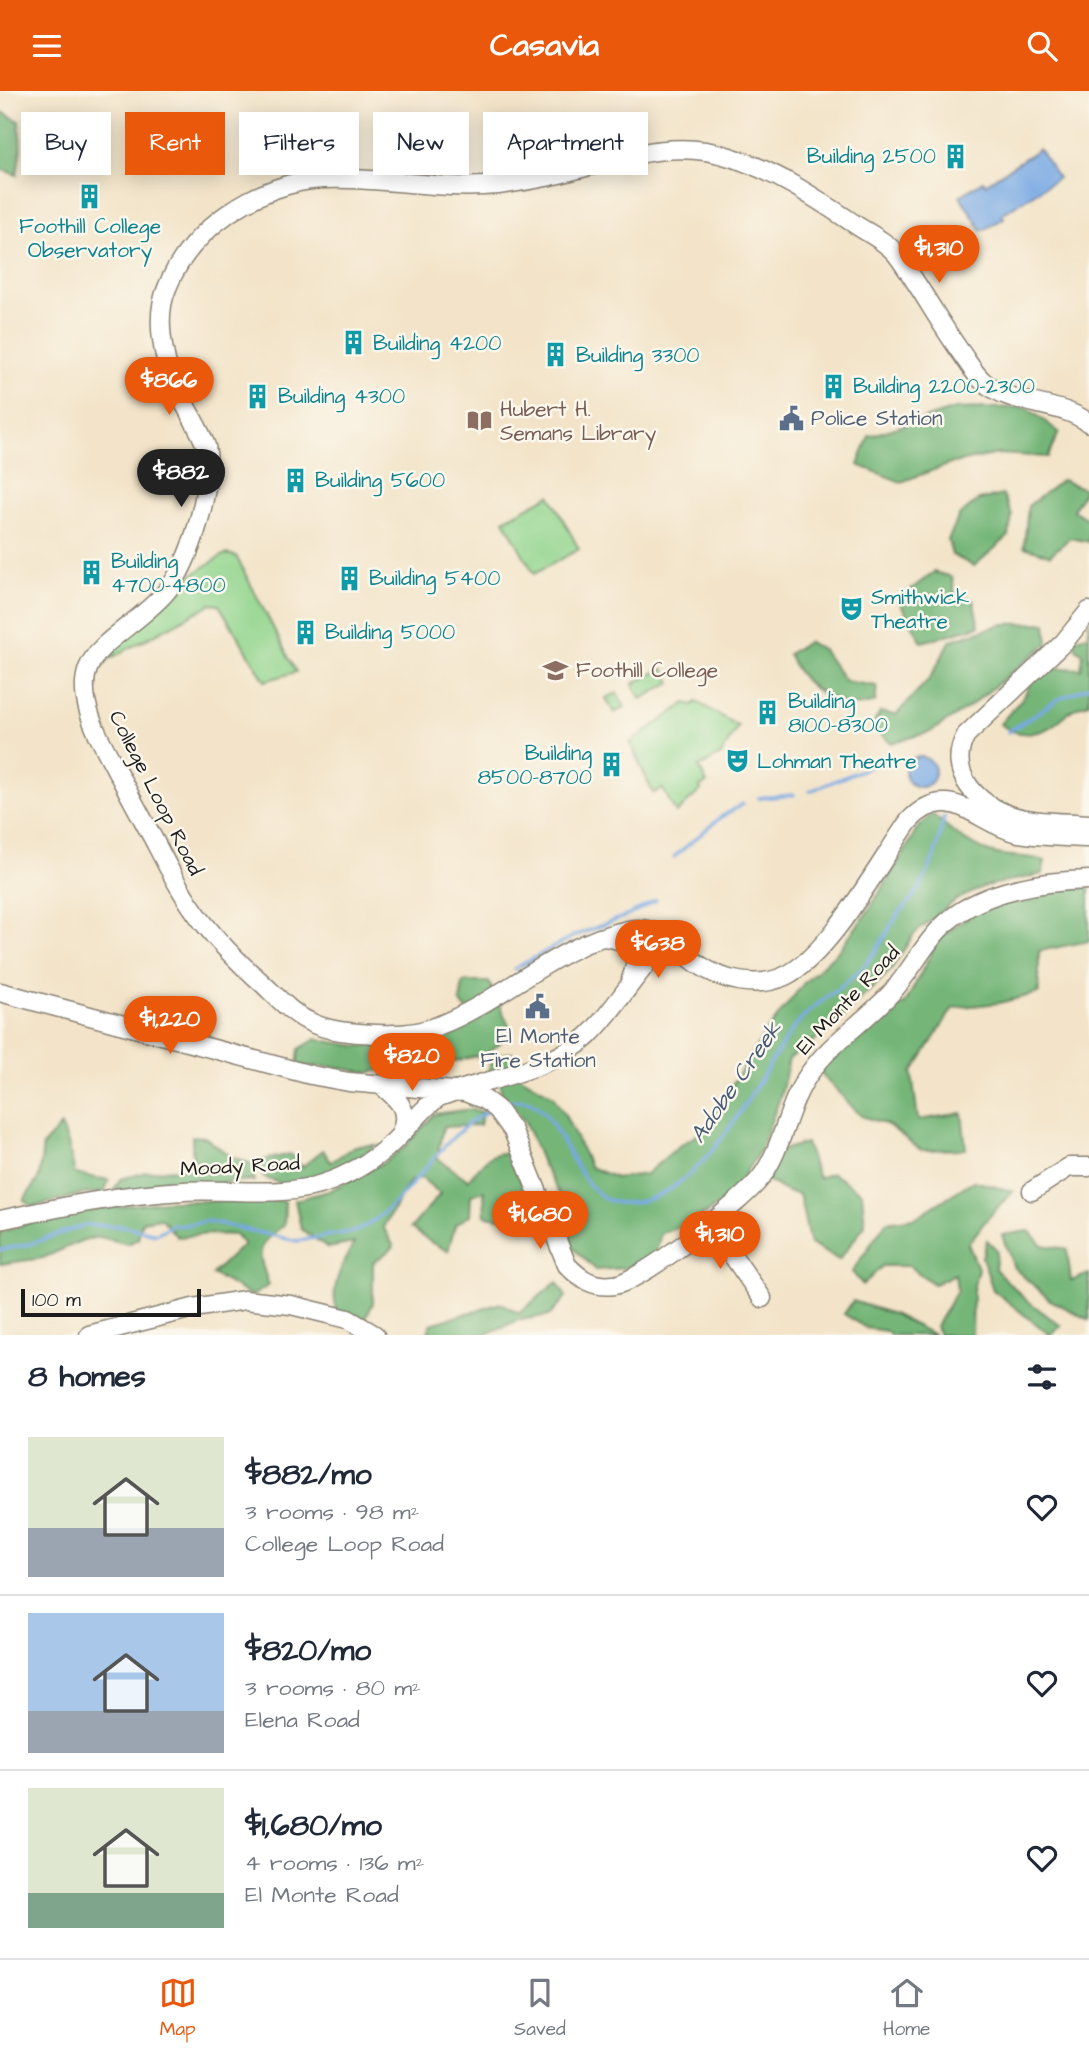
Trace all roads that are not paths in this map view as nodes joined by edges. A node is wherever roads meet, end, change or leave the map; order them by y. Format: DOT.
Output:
graph roads {
  1 [pos="1089,423"];
  2 [pos="1089,611"];
  3 [pos="1089,824"];
  4 [pos="1089,838"];
  5 [pos="1089,880"];
  6 [pos="604,937"];
  7 [pos="687,956"];
  8 [pos="627,986"];
  9 [pos="0,992"];
  10 [pos="494,1078"];
  11 [pos="381,1085"];
  12 [pos="453,1092"];
  13 [pos="504,1119"];
  14 [pos="400,1136"];
  15 [pos="1089,1167"];
  16 [pos="1032,1191"];
  17 [pos="0,1220"];
  18 [pos="710,1223"];
  19 [pos="762,1298"];
  20 [pos="89,1335"];
  21 [pos="375,1335"];
  1 -- 6 [label="street, College Loop Road"];
  2 -- 3 [label="street"];
  4 -- 7 [label="street, College Loop Road"];
  5 -- 18 [label="street, El Monte Road"];
  6 -- 7 [label="street, College Loop Road"];
  6 -- 8 [label="street"];
  7 -- 8 [label="street"];
  8 -- 10 [label="street"];
  9 -- 11 [label="street"];
  10 -- 12 [label="street"];
  10 -- 13 [label="street"];
  11 -- 12 [label="street"];
  11 -- 14 [label="street"];
  12 -- 13 [label="street, El Monte Road"];
  12 -- 14 [label="street, Moody Road"];
  13 -- 18 [label="street, El Monte Road"];
  14 -- 17 [label="street, Moody Road"];
  15 -- 16 [label="street"];
  18 -- 19 [label="street"];
  20 -- 21 [label="street"];
}
